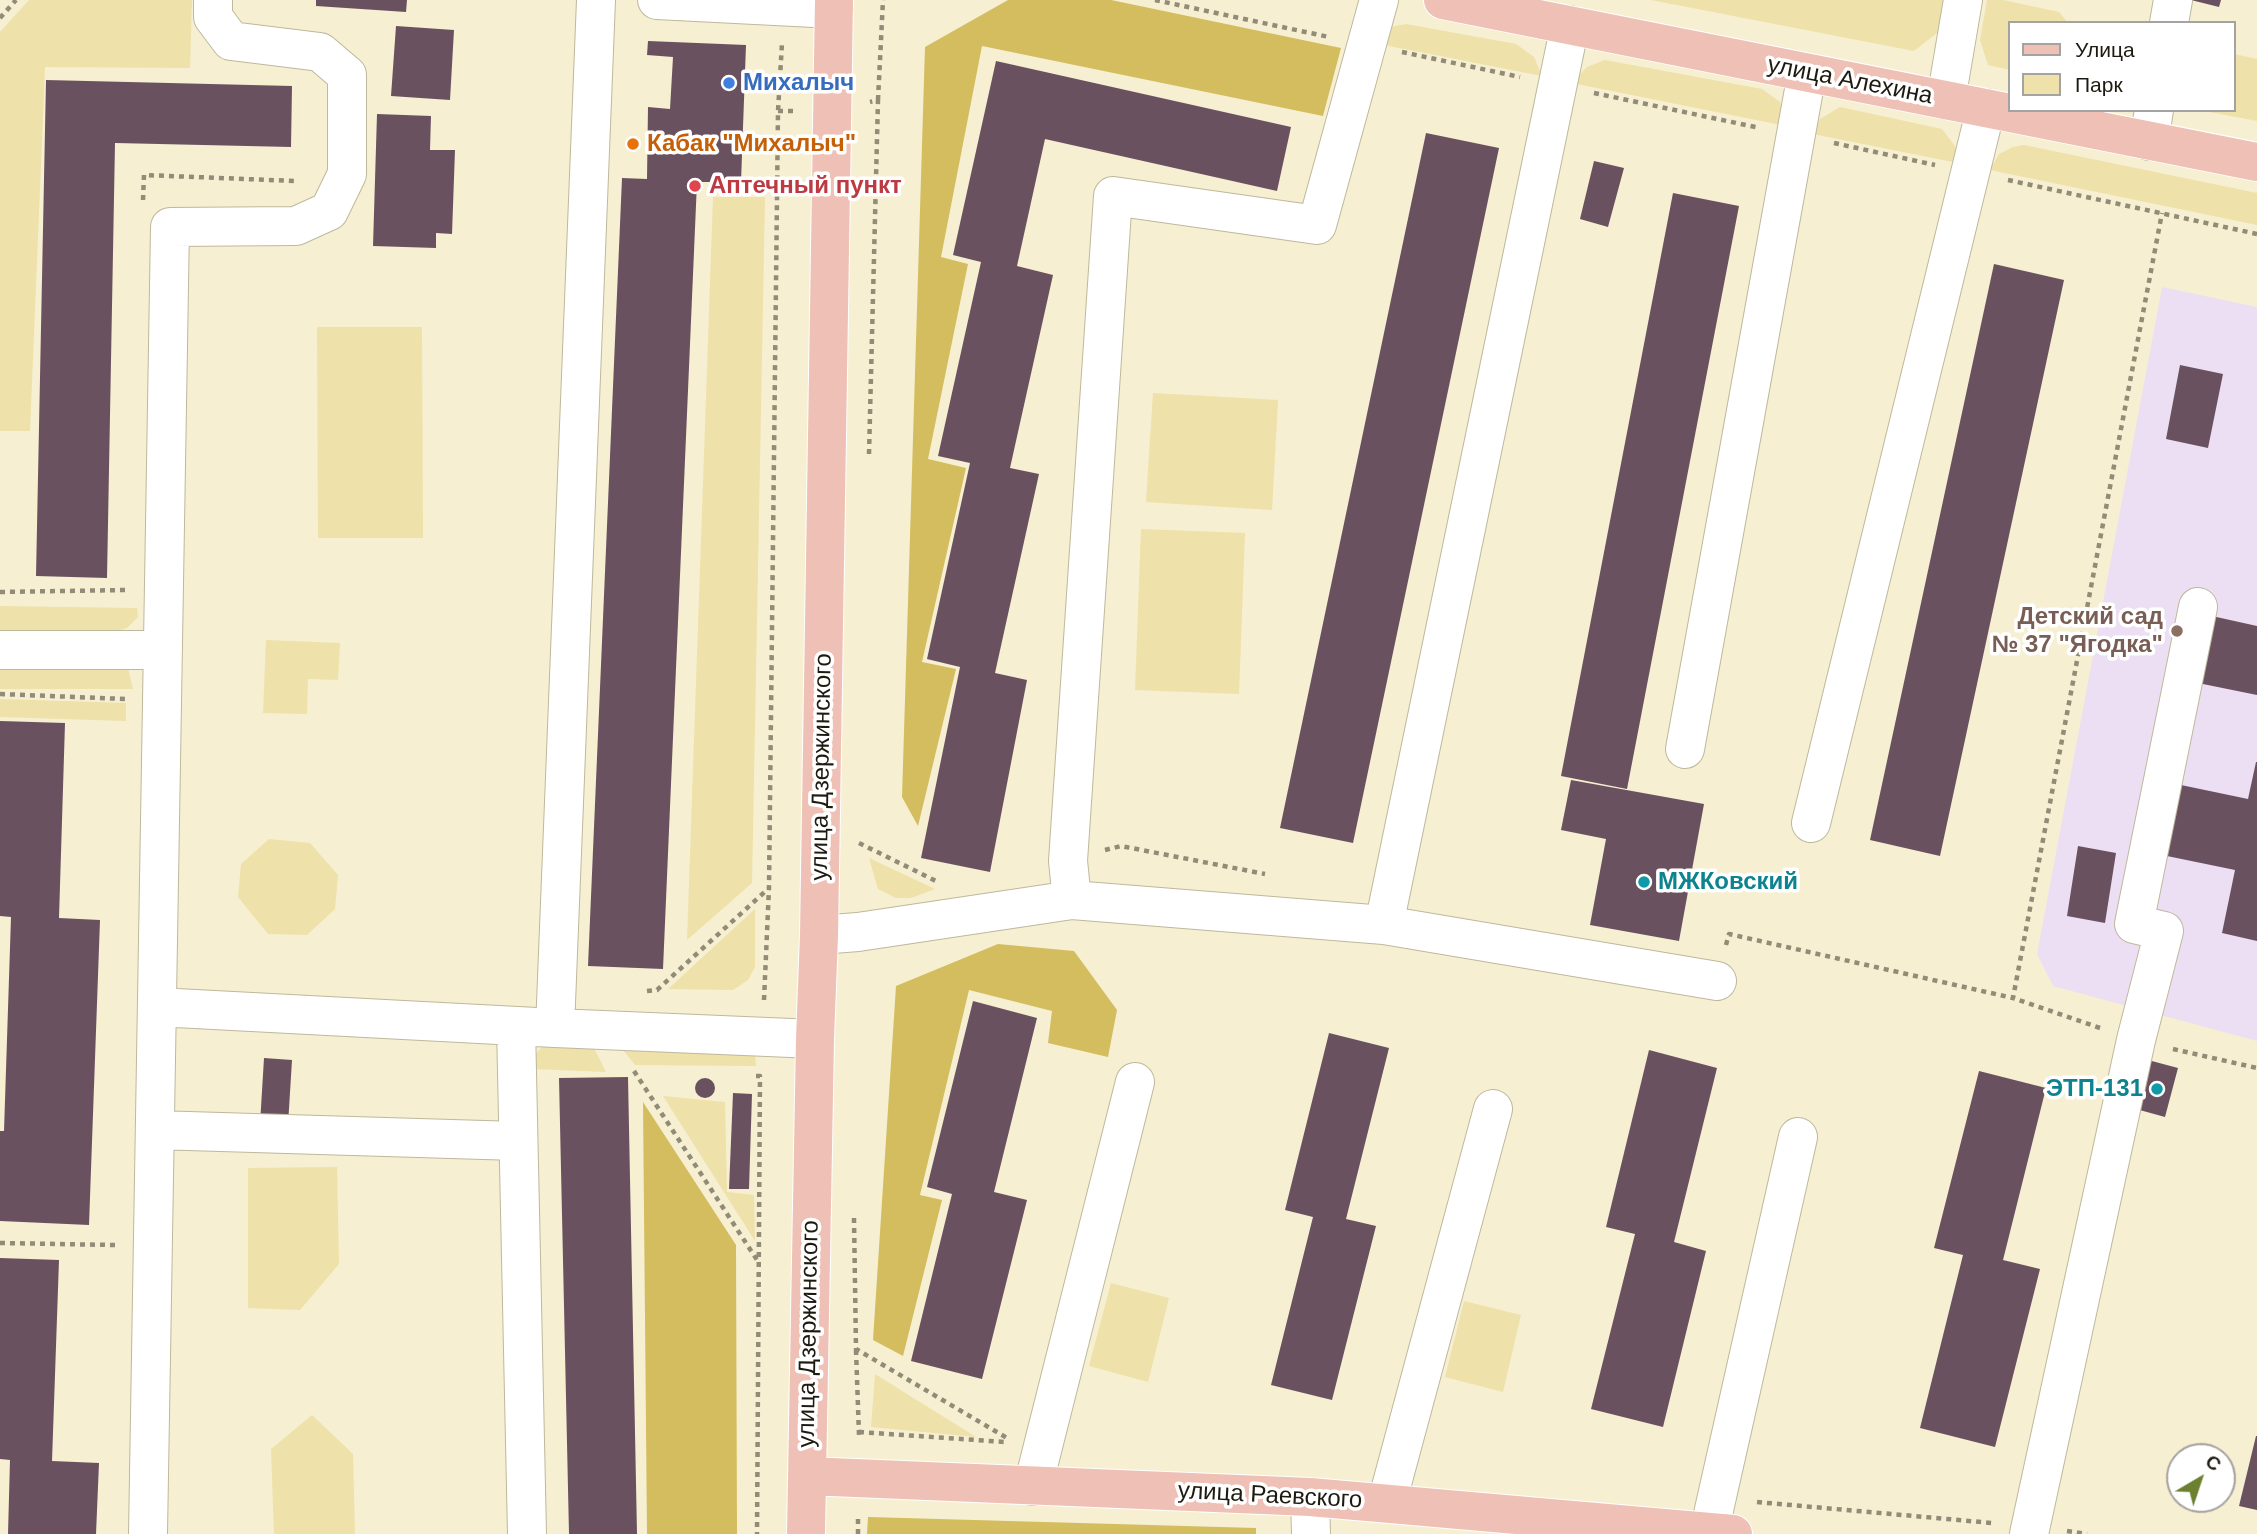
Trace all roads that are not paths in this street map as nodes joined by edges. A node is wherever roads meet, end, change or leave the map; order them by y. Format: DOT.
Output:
graph roads {
  1 [pos="213,0"];
  2 [pos="596,0"];
  3 [pos="657,0"];
  4 [pos="1379,0"];
  5 [pos="1443,0"];
  6 [pos="1964,0"];
  7 [pos="2173,0"];
  8 [pos="834,4"];
  9 [pos="2169,21"];
  10 [pos="1570,25"];
  11 [pos="1807,73"];
  12 [pos="1947,100"];
  13 [pos="1986,108"];
  14 [pos="2008,110"];
  15 [pos="2023,112"];
  16 [pos="2152,126"];
  17 [pos="2257,162"];
  18 [pos="2198,607"];
  19 [pos="0,650"];
  20 [pos="163,650"];
  21 [pos="1685,749"];
  22 [pos="1811,823"];
  23 [pos="1072,900"];
  24 [pos="1384,925"];
  25 [pos="819,935"];
  26 [pos="1717,981"];
  27 [pos="157,1007"];
  28 [pos="516,1026"];
  29 [pos="555,1028"];
  30 [pos="815,1039"];
  31 [pos="1135,1082"];
  32 [pos="1493,1109"];
  33 [pos="155,1130"];
  34 [pos="1798,1137"];
  35 [pos="517,1140"];
  36 [pos="807,1476"];
  37 [pos="1033,1486"];
  38 [pos="1310,1497"];
  39 [pos="1387,1502"];
  40 [pos="1721,1533"];
  41 [pos="148,1534"];
  42 [pos="527,1534"];
  43 [pos="806,1534"];
  44 [pos="1311,1534"];
  45 [pos="2029,1534"];
  1 -- 20 [label="street"];
  2 -- 29 [label="street"];
  3 -- 8 [label="street"];
  4 -- 23 [label="street"];
  5 -- 10 [label="main road, улица Алехина"];
  6 -- 12 [label="street"];
  7 -- 9 [label="street"];
  8 -- 25 [label="main road, улица Дзержинского"];
  10 -- 11 [label="main road, улица Алехина"];
  10 -- 24 [label="street"];
  11 -- 12 [label="main road, улица Алехина"];
  11 -- 21 [label="street"];
  12 -- 13 [label="main road, улица Алехина"];
  13 -- 14 [label="main road, улица Алехина"];
  13 -- 22 [label="street"];
  15 -- 16 [label="main road, улица Алехина"];
  16 -- 17 [label="main road, улица Алехина"];
  18 -- 45 [label="street"];
  19 -- 20 [label="street"];
  20 -- 27 [label="street"];
  23 -- 24 [label="street"];
  23 -- 25 [label="street"];
  24 -- 26 [label="street"];
  25 -- 30 [label="main road, улица Дзержинского"];
  27 -- 28 [label="street"];
  27 -- 33 [label="street"];
  28 -- 29 [label="street"];
  28 -- 35 [label="street"];
  29 -- 30 [label="street"];
  30 -- 36 [label="main road, улица Дзержинского"];
  31 -- 37 [label="street"];
  32 -- 39 [label="street"];
  33 -- 35 [label="street"];
  33 -- 41 [label="street"];
  34 -- 40 [label="street"];
  35 -- 42 [label="street"];
  36 -- 37 [label="main road, улица Раевского"];
  36 -- 43 [label="main road, улица Дзержинского"];
  37 -- 38 [label="main road, улица Раевского"];
  38 -- 39 [label="main road, улица Раевского"];
  38 -- 44 [label="street"];
  39 -- 40 [label="main road, улица Раевского"];
}
